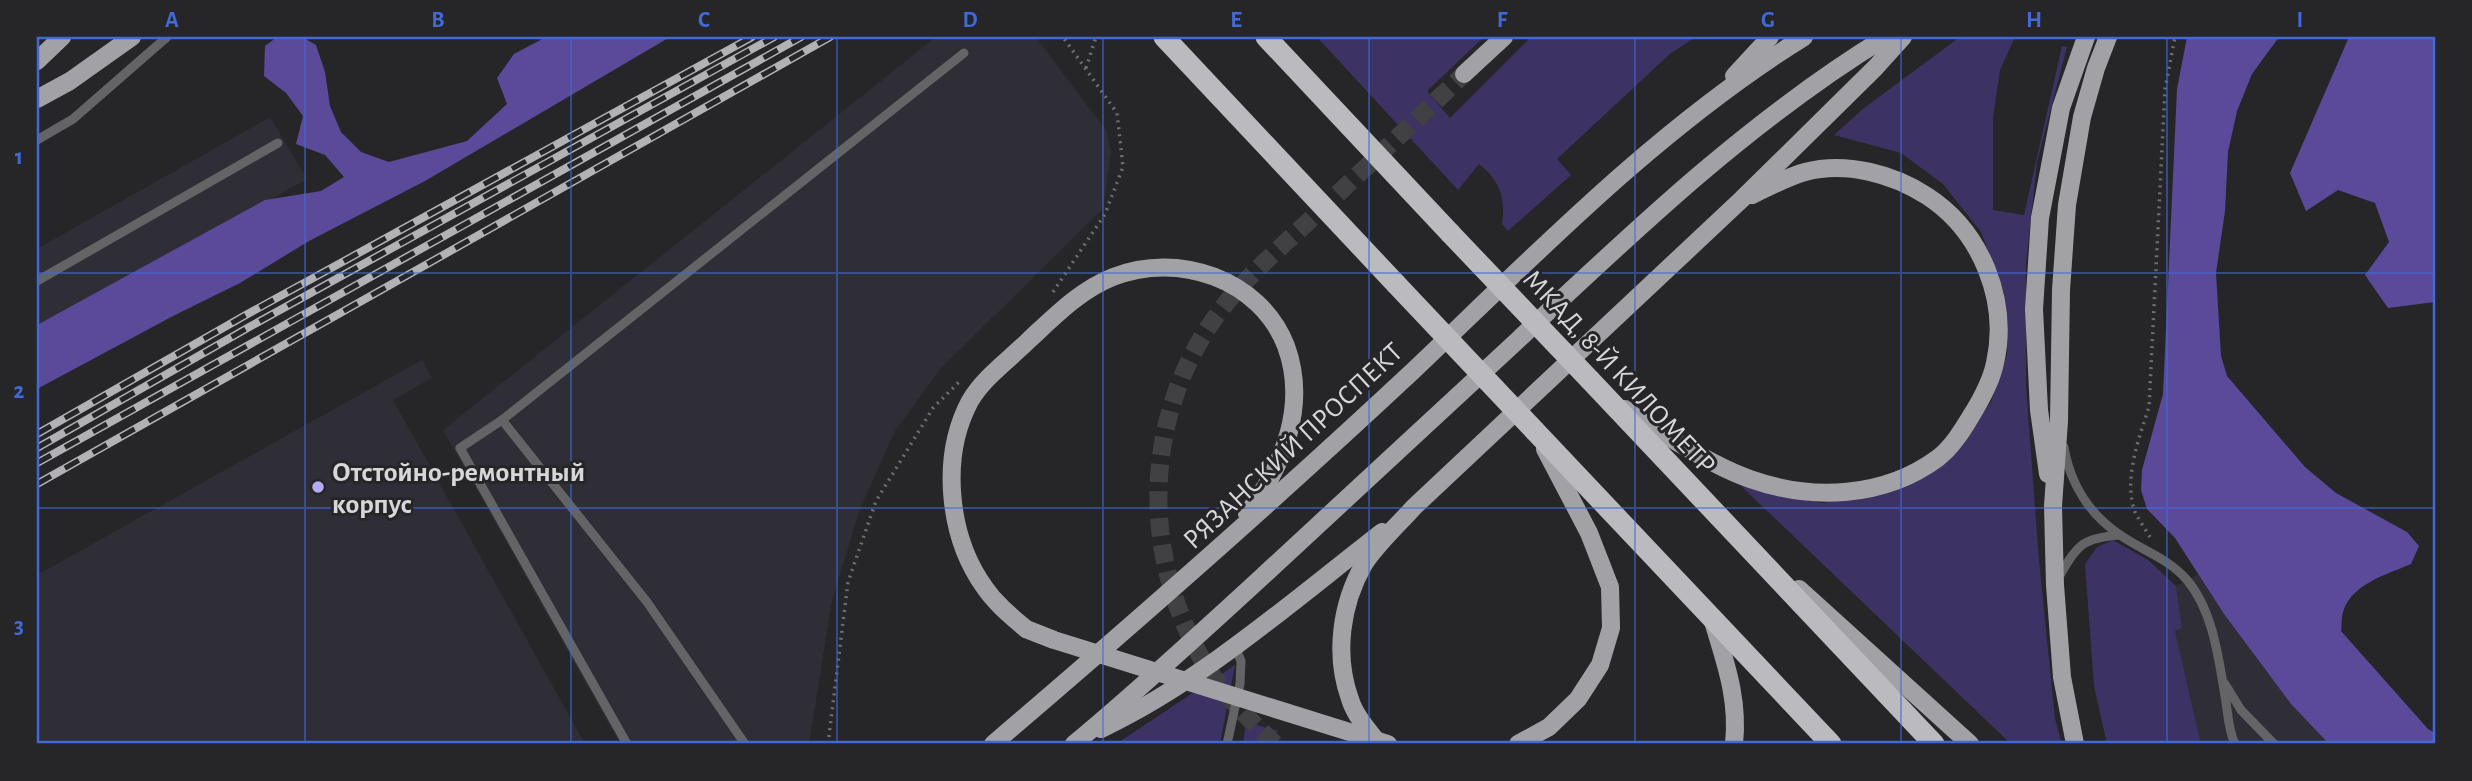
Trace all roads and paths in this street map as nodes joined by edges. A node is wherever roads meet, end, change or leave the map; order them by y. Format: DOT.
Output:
graph roads {
  1 [pos="62,37"];
  2 [pos="132,37"];
  3 [pos="167,37"];
  4 [pos="1096,37"];
  5 [pos="1164,37"];
  6 [pos="1266,37"];
  7 [pos="1504,37"];
  8 [pos="1770,37"];
  9 [pos="1804,37"];
  10 [pos="1886,37"];
  11 [pos="1903,37"];
  12 [pos="2085,37"];
  13 [pos="2108,37"];
  14 [pos="2175,37"];
  15 [pos="964,53"];
  16 [pos="37,61"];
  17 [pos="1086,69"];
  18 [pos="1464,74"];
  19 [pos="37,99"];
  20 [pos="1708,104"];
  21 [pos="37,140"];
  22 [pos="278,143"];
  23 [pos="1742,199"];
  24 [pos="37,281"];
  25 [pos="1590,380"];
  26 [pos="502,420"];
  27 [pos="2059,421"];
  28 [pos="1535,431"];
  29 [pos="2053,506"];
  30 [pos="1414,507"];
  31 [pos="1712,510"];
  32 [pos="2120,535"];
  33 [pos="1221,547"];
  34 [pos="2161,556"];
  35 [pos="2055,585"];
  36 [pos="1712,618"];
  37 [pos="1235,646"];
  38 [pos="2222,680"];
  39 [pos="1078,741"];
  40 [pos="627,744"];
  41 [pos="745,744"];
  42 [pos="993,744"];
  43 [pos="1227,744"];
  44 [pos="1379,744"];
  45 [pos="1388,744"];
  46 [pos="1518,744"];
  47 [pos="1734,744"];
  48 [pos="1830,744"];
  49 [pos="1934,744"];
  50 [pos="1970,744"];
  51 [pos="2075,744"];
  52 [pos="2235,744"];
  53 [pos="2274,744"];
  1 -- 16 [label="main road"];
  2 -- 19 [label="main road"];
  3 -- 21 [label="lane"];
  4 -- 17 [label="path"];
  5 -- 28 [label="highway, bridge"];
  6 -- 25 [label="highway, МКАД, 8-Й КИЛОМЕТР, bridge"];
  7 -- 18 [label="main road"];
  8 -- 20 [label="main road"];
  9 -- 20 [label="main road"];
  10 -- 39 [label="main road"];
  11 -- 23 [label="main road"];
  12 -- 29 [label="main road"];
  13 -- 27 [label="main road"];
  14 -- 34 [label="path"];
  15 -- 26 [label="lane"];
  20 -- 33 [label="main road, РЯЗАНСКИЙ ПРОСПЕКТ"];
  22 -- 24 [label="lane"];
  23 -- 25 [label="main road"];
  23 -- 30 [label="main road"];
  25 -- 31 [label="highway, МКАД, 8-Й КИЛОМЕТР"];
  26 -- 40 [label="lane"];
  26 -- 41 [label="lane"];
  27 -- 29 [label="main road"];
  27 -- 32 [label="lane"];
  28 -- 36 [label="highway"];
  28 -- 46 [label="main road"];
  29 -- 35 [label="main road"];
  30 -- 37 [label="main road"];
  30 -- 44 [label="main road"];
  31 -- 49 [label="highway, МКАД, 8-Й КИЛОМЕТР"];
  31 -- 50 [label="main road"];
  32 -- 34 [label="lane"];
  32 -- 35 [label="lane"];
  33 -- 42 [label="main road, РЯЗАНСКИЙ ПРОСПЕКТ"];
  33 -- 45 [label="main road, bridge"];
  34 -- 38 [label="lane"];
  35 -- 51 [label="main road"];
  36 -- 47 [label="main road"];
  36 -- 48 [label="highway"];
  37 -- 39 [label="main road"];
  37 -- 43 [label="lane"];
  38 -- 52 [label="lane"];
  38 -- 53 [label="lane"];
}
